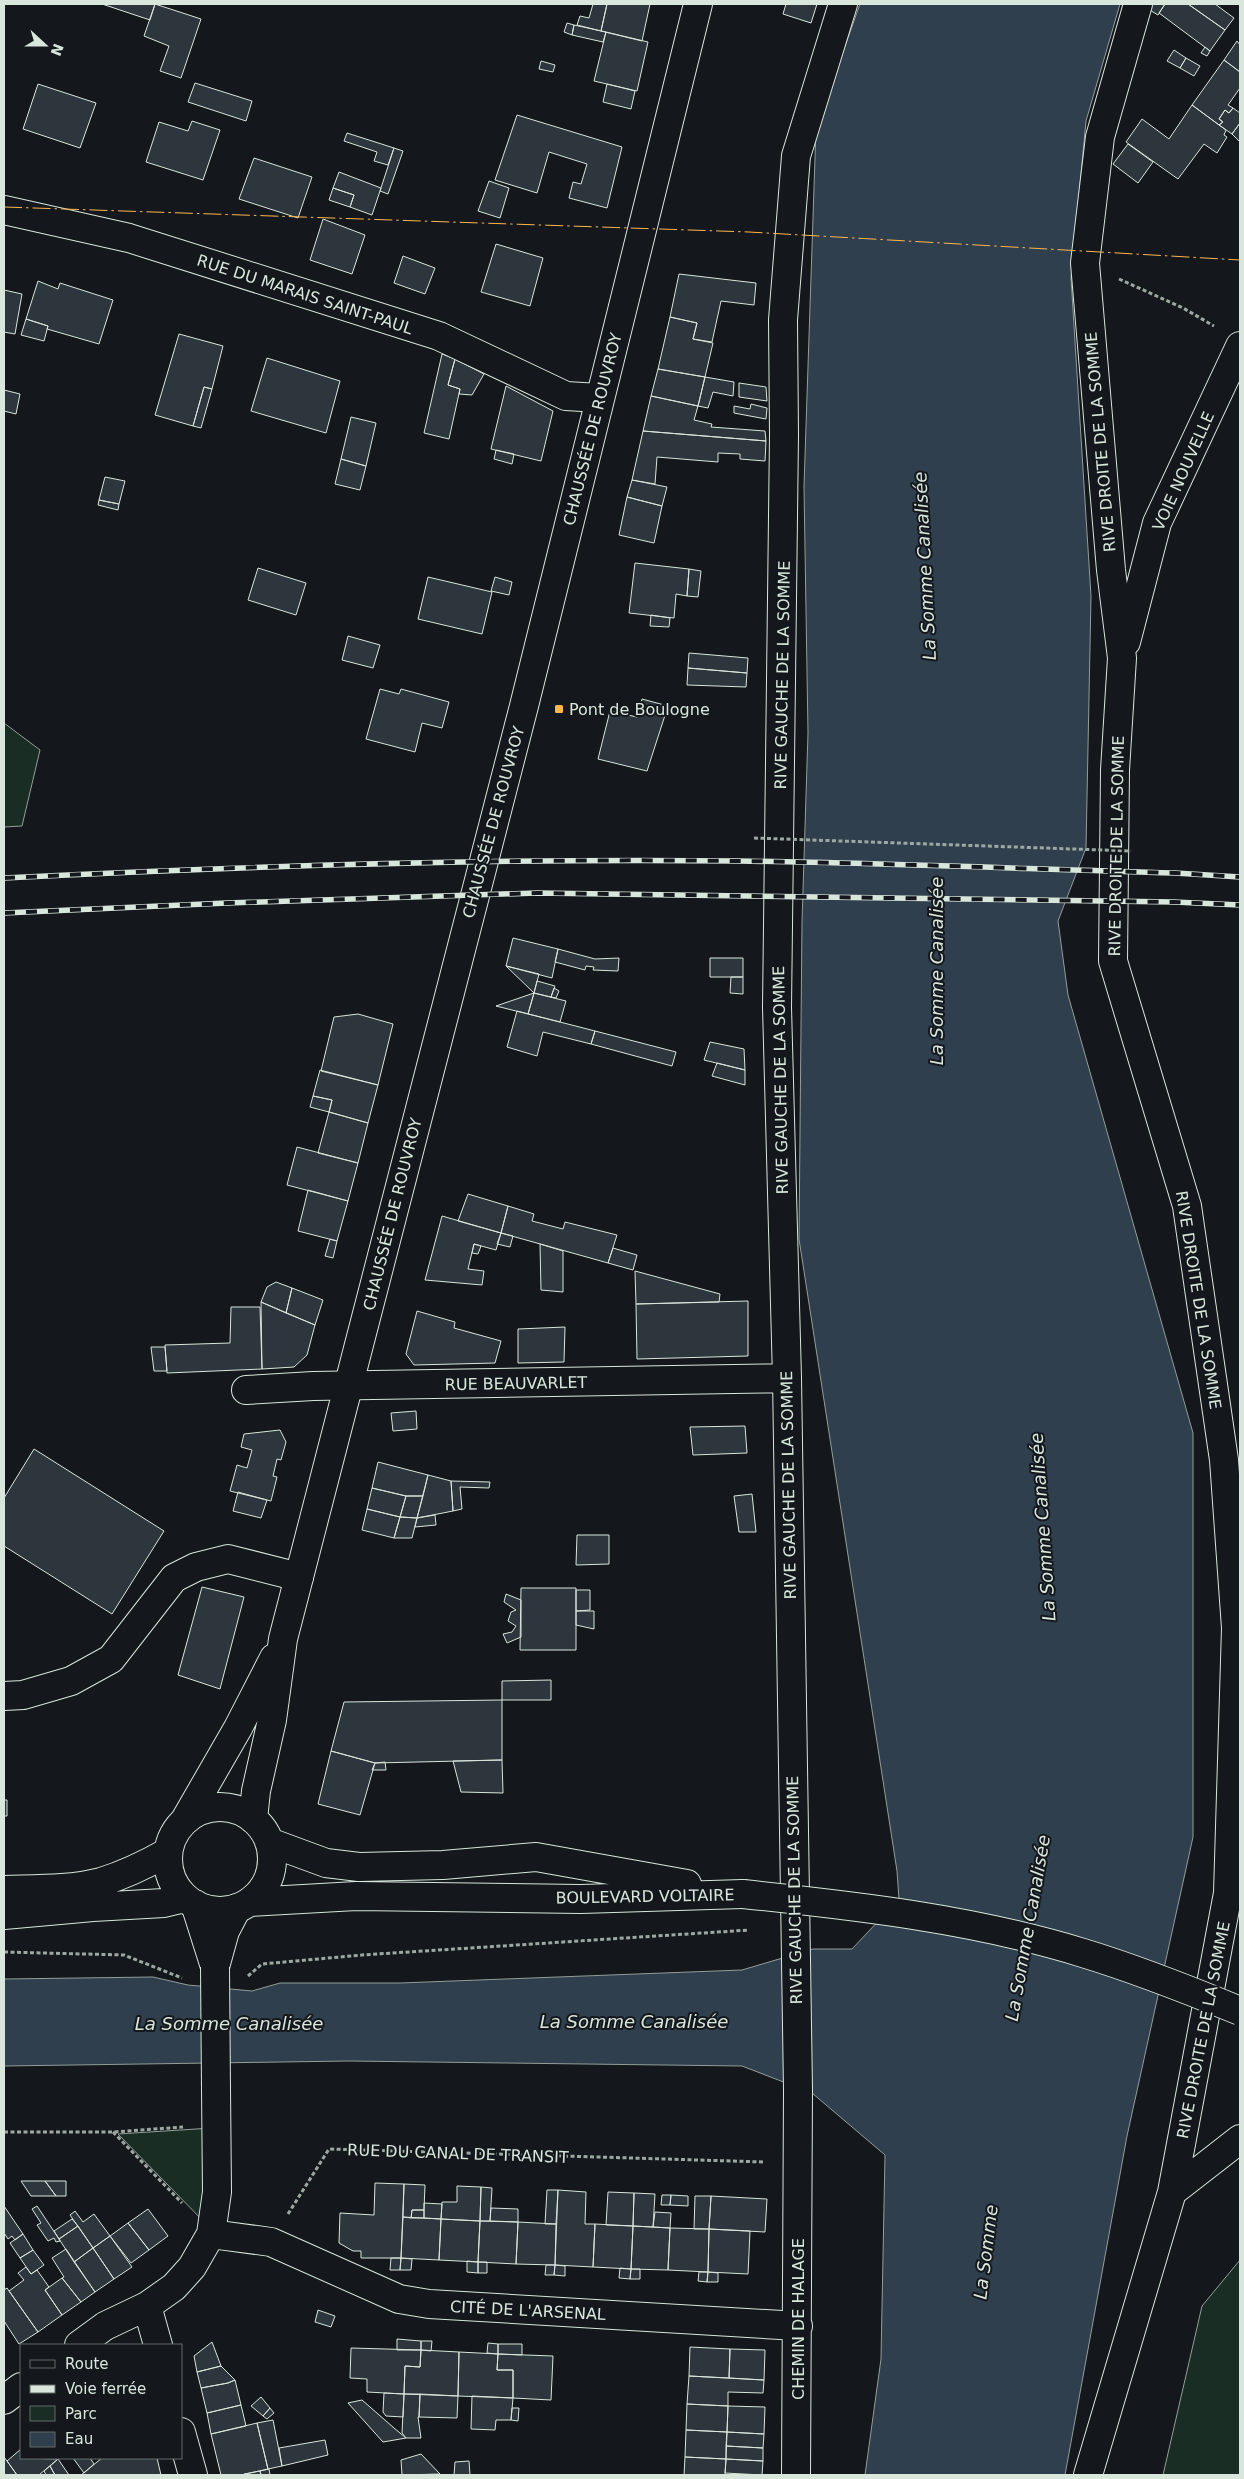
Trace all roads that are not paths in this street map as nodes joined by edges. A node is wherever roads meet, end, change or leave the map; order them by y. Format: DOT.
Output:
graph roads {
  1 [pos="698,4"];
  2 [pos="843,4"];
  3 [pos="1138,4"];
  4 [pos="4,210"];
  5 [pos="1240,346"];
  6 [pos="599,398"];
  7 [pos="1122,658"];
  8 [pos="787,1378"];
  9 [pos="347,1385"];
  10 [pos="246,1390"];
  11 [pos="299,1577"];
  12 [pos="283,1639"];
  13 [pos="4,1696"];
  14 [pos="253,1819"];
  15 [pos="185,1820"];
  16 [pos="269,1842"];
  17 [pos="168,1852"];
  18 [pos="4,1890"];
  19 [pos="743,1894"];
  20 [pos="190,1901"];
  21 [pos="243,1905"];
  22 [pos="4,1915"];
  23 [pos="215,1974"];
  24 [pos="1240,2011"];
  25 [pos="1240,2139"];
  26 [pos="798,2163"];
  27 [pos="1172,2192"];
  28 [pos="212,2234"];
  29 [pos="147,2306"];
  30 [pos="798,2326"];
  31 [pos="80,2344"];
  32 [pos="158,2344"];
  33 [pos="20,2388"];
  34 [pos="4,2400"];
  35 [pos="182,2436"];
  36 [pos="193,2475"];
  37 [pos="796,2475"];
  38 [pos="1088,2475"];
  1 -- 6 [label="street, CHAUSSÉE DE ROUVROY"];
  2 -- 8 [label="street, RIVE GAUCHE DE LA SOMME"];
  3 -- 7 [label="street, RIVE DROITE DE LA SOMME"];
  4 -- 6 [label="street, RUE DU MARAIS SAINT-PAUL"];
  5 -- 7 [label="street, VOIE NOUVELLE"];
  6 -- 9 [label="street, CHAUSSÉE DE ROUVROY"];
  7 -- 27 [label="street, RIVE DROITE DE LA SOMME"];
  8 -- 9 [label="street, RUE BEAUVARLET"];
  8 -- 26 [label="street, RIVE GAUCHE DE LA SOMME"];
  9 -- 10 [label="street, RUE BEAUVARLET"];
  9 -- 11 [label="street, CHAUSSÉE DE ROUVROY"];
  11 -- 12 [label="street, CHAUSSÉE DE ROUVROY"];
  11 -- 13 [label="street"];
  12 -- 14 [label="street, CHAUSSÉE DE ROUVROY"];
  12 -- 15 [label="street, CHAUSSÉE DE ROUVROY"];
  14 -- 15 [label="street"];
  14 -- 16 [label="street"];
  15 -- 17 [label="street"];
  16 -- 19 [label="street, BOULEVARD VOLTAIRE"];
  16 -- 21 [label="street"];
  17 -- 18 [label="street"];
  17 -- 20 [label="street"];
  19 -- 21 [label="street, BOULEVARD VOLTAIRE"];
  19 -- 24 [label="street, bridge"];
  20 -- 21 [label="street"];
  20 -- 22 [label="street"];
  20 -- 23 [label="street"];
  21 -- 23 [label="street"];
  23 -- 28 [label="street, bridge"];
  25 -- 27 [label="street"];
  26 -- 30 [label="street, CHEMIN DE HALAGE"];
  27 -- 38 [label="street, RIVE DROITE DE LA SOMME"];
  28 -- 29 [label="street"];
  28 -- 30 [label="street, CITÉ DE L'ARSENAL"];
  29 -- 31 [label="street"];
  29 -- 32 [label="street"];
  30 -- 37 [label="street, CHEMIN DE HALAGE"];
  33 -- 34 [label="street"];
  35 -- 36 [label="street"];
}
